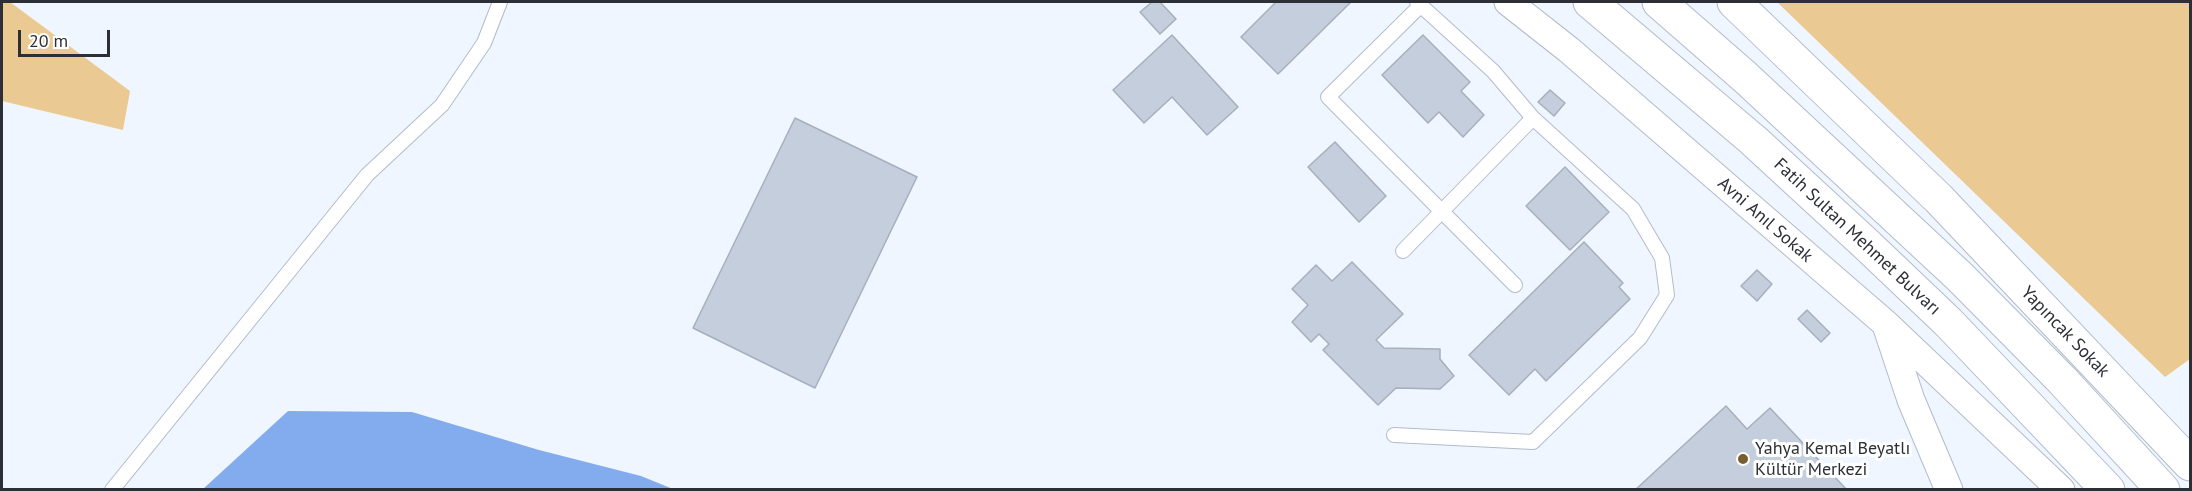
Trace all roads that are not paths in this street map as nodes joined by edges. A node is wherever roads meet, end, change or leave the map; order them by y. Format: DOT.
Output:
graph roads {
  1 [pos="500,2"];
  2 [pos="1508,2"];
  3 [pos="1590,2"];
  4 [pos="1659,2"];
  5 [pos="1734,2"];
  6 [pos="1419,3"];
  7 [pos="1533,118"];
  8 [pos="1442,212"];
  9 [pos="1403,251"];
  10 [pos="1515,285"];
  11 [pos="1886,324"];
  12 [pos="1394,435"];
  13 [pos="2190,464"];
  14 [pos="112,489"];
  15 [pos="1949,489"];
  16 [pos="2061,489"];
  17 [pos="2108,489"];
  18 [pos="2163,489"];
  1 -- 14 [label="lane"];
  2 -- 11 [label="street, Avni Anıl Sokak"];
  3 -- 17 [label="main road, Fatih Sultan Mehmet Bulvarı"];
  4 -- 18 [label="main road"];
  5 -- 13 [label="main road, Yapıncak Sokak"];
  6 -- 7 [label="lane"];
  6 -- 8 [label="lane"];
  7 -- 8 [label="lane"];
  7 -- 12 [label="lane"];
  8 -- 9 [label="lane"];
  8 -- 10 [label="lane"];
  11 -- 15 [label="street"];
  11 -- 16 [label="street, Avni Anıl Sokak"];
}
